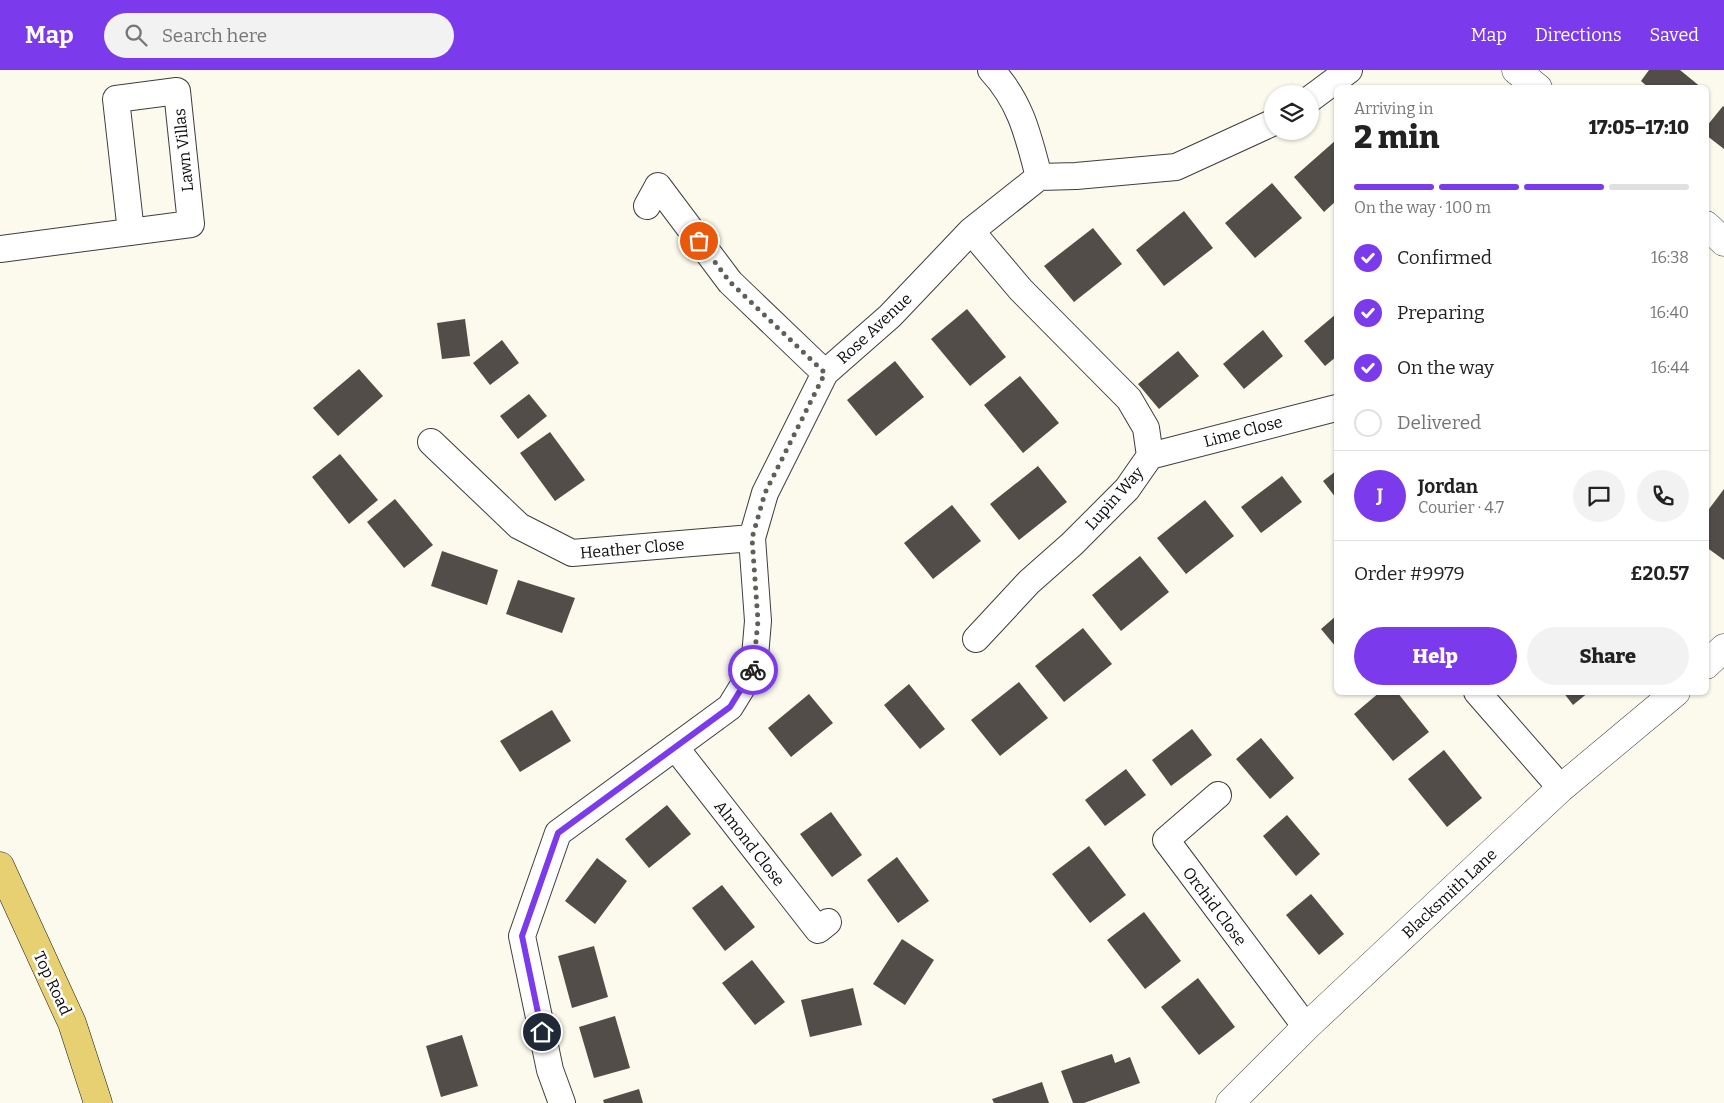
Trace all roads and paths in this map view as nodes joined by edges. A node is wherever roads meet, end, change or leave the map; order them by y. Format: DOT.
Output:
graph roads {
  1 [pos="991,70"];
  2 [pos="1349,70"];
  3 [pos="1516,70"];
  4 [pos="1534,85"];
  5 [pos="1319,92"];
  6 [pos="1264,127"];
  7 [pos="1039,177"];
  8 [pos="658,187"];
  9 [pos="1709,228"];
  10 [pos="971,230"];
  11 [pos="131,232"];
  12 [pos="1724,242"];
  13 [pos="0,249"];
  14 [pos="825,373"];
  15 [pos="1334,409"];
  16 [pos="431,442"];
  17 [pos="1150,456"];
  18 [pos="752,538"];
  19 [pos="976,639"];
  20 [pos="1724,648"];
  21 [pos="1709,662"];
  22 [pos="1480,695"];
  23 [pos="1672,695"];
  24 [pos="675,746"];
  25 [pos="1561,788"];
  26 [pos="1218,795"];
  27 [pos="0,866"];
  28 [pos="819,931"];
  29 [pos="1306,1027"];
  30 [pos="98,1103"];
  31 [pos="562,1103"];
  32 [pos="1230,1103"];
  1 -- 7 [label="street"];
  2 -- 5 [label="street"];
  3 -- 4 [label="street"];
  6 -- 7 [label="street"];
  7 -- 10 [label="street, Rose Avenue"];
  8 -- 14 [label="street"];
  9 -- 12 [label="street"];
  10 -- 14 [label="street, Rose Avenue"];
  10 -- 17 [label="street, Lupin Way"];
  11 -- 11 [label="street, Lawn Villas"];
  11 -- 13 [label="street, Lawn Villas"];
  14 -- 18 [label="street, Rose Avenue"];
  15 -- 17 [label="street, Lime Close"];
  16 -- 18 [label="street, Heather Close"];
  17 -- 19 [label="street, Lupin Way"];
  18 -- 24 [label="street, Rose Avenue"];
  20 -- 21 [label="street"];
  22 -- 25 [label="street"];
  23 -- 25 [label="street, Blacksmith Lane"];
  24 -- 28 [label="street, Almond Close"];
  24 -- 31 [label="street, Rose Avenue"];
  25 -- 29 [label="street, Blacksmith Lane"];
  26 -- 29 [label="street, Orchid Close"];
  27 -- 30 [label="main road, Top Road"];
  29 -- 32 [label="street, Blacksmith Lane"];
}
